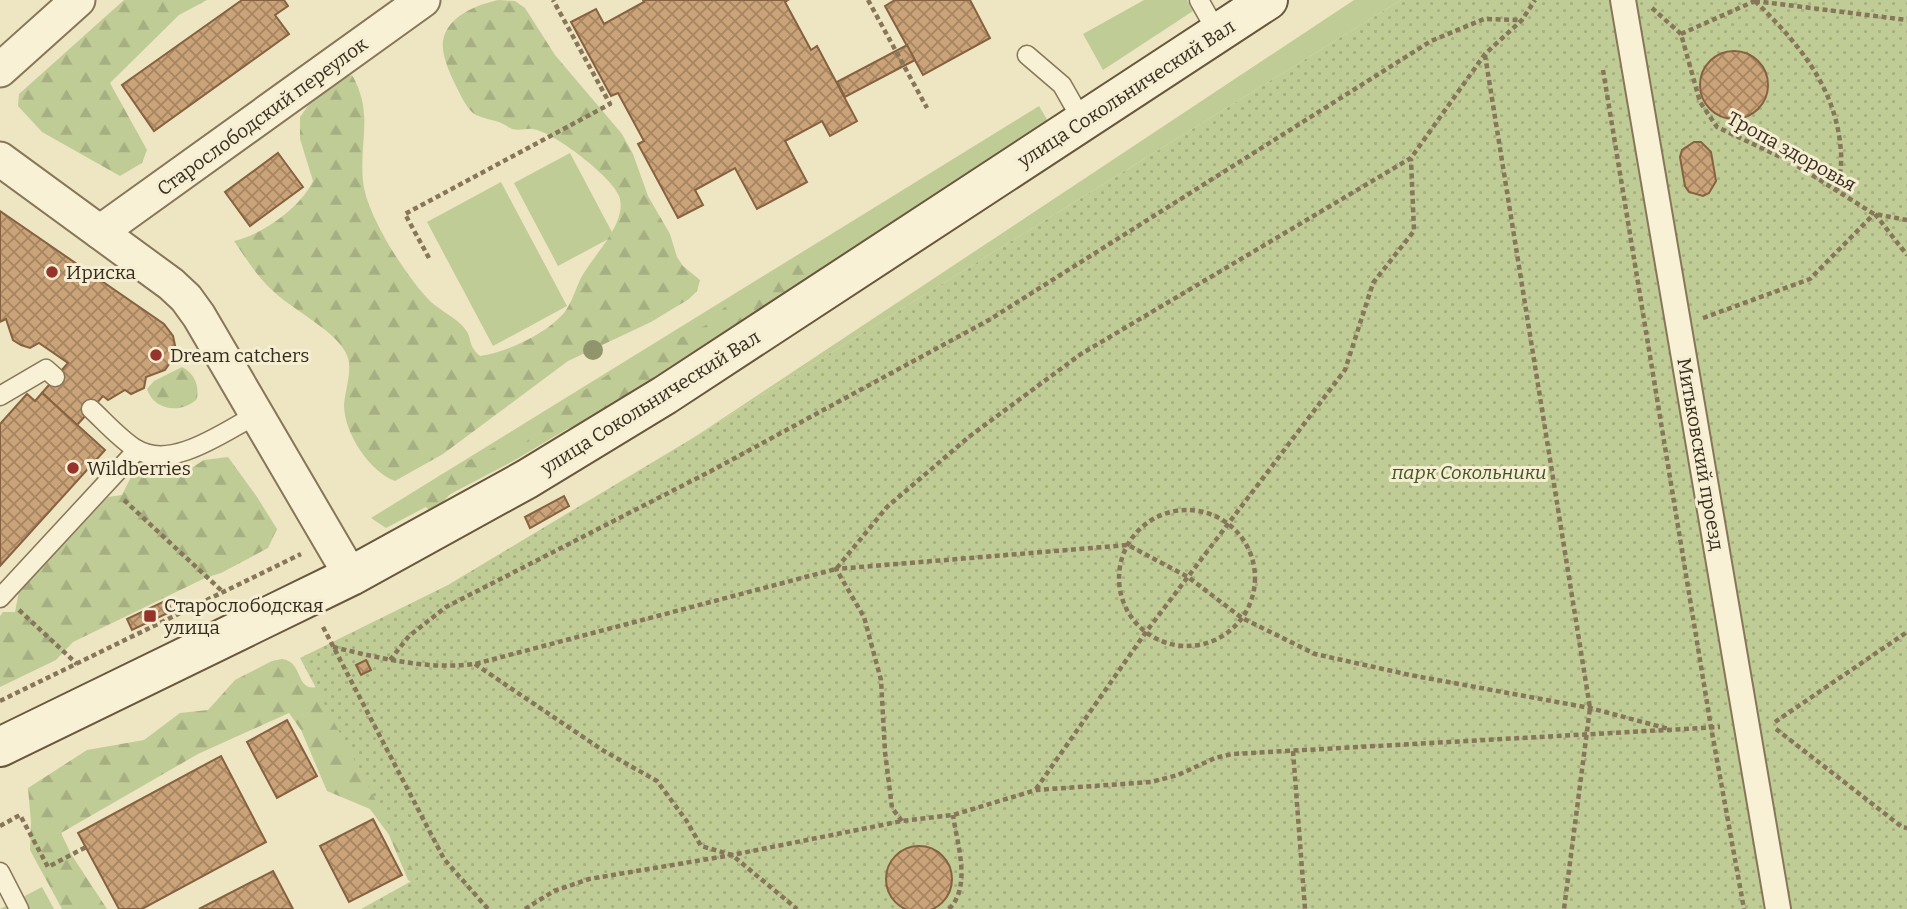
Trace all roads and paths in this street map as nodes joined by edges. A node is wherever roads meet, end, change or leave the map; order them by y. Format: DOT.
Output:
graph roads {
  1 [pos="78,0"];
  2 [pos="424,0"];
  3 [pos="553,0"];
  4 [pos="869,0"];
  5 [pos="1268,0"];
  6 [pos="1535,0"];
  7 [pos="1623,0"];
  8 [pos="1757,1"];
  9 [pos="1648,5"];
  10 [pos="1208,16"];
  11 [pos="1522,20"];
  12 [pos="1907,20"];
  13 [pos="1681,34"];
  14 [pos="1485,54"];
  15 [pos="1027,55"];
  16 [pos="1603,69"];
  17 [pos="0,70"];
  18 [pos="927,108"];
  19 [pos="1083,121"];
  20 [pos="1411,158"];
  21 [pos="0,159"];
  22 [pos="1837,191"];
  23 [pos="1874,214"];
  24 [pos="1907,220"];
  25 [pos="100,232"];
  26 [pos="1907,255"];
  27 [pos="429,258"];
  28 [pos="1703,318"];
  29 [pos="55,377"];
  30 [pos="0,396"];
  31 [pos="91,409"];
  32 [pos="256,415"];
  33 [pos="137,450"];
  34 [pos="106,483"];
  35 [pos="1228,523"];
  36 [pos="1128,545"];
  37 [pos="307,551"];
  38 [pos="836,569"];
  39 [pos="351,576"];
  40 [pos="1188,577"];
  41 [pos="223,593"];
  42 [pos="1,597"];
  43 [pos="1242,618"];
  44 [pos="322,626"];
  45 [pos="1146,632"];
  46 [pos="1907,632"];
  47 [pos="332,647"];
  48 [pos="390,660"];
  49 [pos="78,664"];
  50 [pos="475,664"];
  51 [pos="0,701"];
  52 [pos="1590,708"];
  53 [pos="1711,727"];
  54 [pos="1674,730"];
  55 [pos="1587,735"];
  56 [pos="0,747"];
  57 [pos="1293,751"];
  58 [pos="1035,790"];
  59 [pos="953,815"];
  60 [pos="902,821"];
  61 [pos="0,826"];
  62 [pos="1907,828"];
  63 [pos="86,847"];
  64 [pos="732,855"];
  65 [pos="0,872"];
  66 [pos="19,909"];
  67 [pos="488,909"];
  68 [pos="526,909"];
  69 [pos="797,909"];
  70 [pos="949,909"];
  71 [pos="1305,909"];
  72 [pos="1564,909"];
  73 [pos="1744,909"];
  74 [pos="1778,909"];
  1 -- 17 [label="street"];
  2 -- 25 [label="street, Старослободский переулок"];
  3 -- 27 [label="path"];
  4 -- 18 [label="path"];
  5 -- 10 [label="main road, улица Сокольнический Вал"];
  6 -- 11 [label="path"];
  7 -- 74 [label="street, Митьковский проезд"];
  8 -- 12 [label="path"];
  8 -- 13 [label="path"];
  8 -- 22 [label="path"];
  9 -- 13 [label="path"];
  10 -- 19 [label="main road, улица Сокольнический Вал"];
  11 -- 14 [label="path"];
  11 -- 48 [label="path"];
  13 -- 22 [label="path, Тропа здоровья"];
  14 -- 20 [label="path"];
  14 -- 52 [label="path"];
  15 -- 19 [label="lane"];
  16 -- 53 [label="path"];
  19 -- 39 [label="main road, улица Сокольнический Вал"];
  20 -- 35 [label="path"];
  20 -- 38 [label="path"];
  21 -- 25 [label="street"];
  22 -- 23 [label="path, Тропа здоровья"];
  23 -- 24 [label="path, Тропа здоровья"];
  23 -- 26 [label="path"];
  23 -- 28 [label="path"];
  25 -- 32 [label="street"];
  29 -- 30 [label="lane"];
  31 -- 33 [label="lane"];
  32 -- 33 [label="lane"];
  32 -- 39 [label="street"];
  33 -- 34 [label="lane"];
  34 -- 41 [label="path"];
  34 -- 42 [label="lane"];
  35 -- 36 [label="path"];
  35 -- 40 [label="path"];
  35 -- 43 [label="path"];
  36 -- 38 [label="path"];
  36 -- 40 [label="path"];
  36 -- 45 [label="path"];
  37 -- 41 [label="path"];
  38 -- 50 [label="path"];
  38 -- 60 [label="path"];
  39 -- 56 [label="main road, улица Сокольнический Вал"];
  40 -- 43 [label="path"];
  40 -- 45 [label="path"];
  41 -- 49 [label="path"];
  42 -- 49 [label="path"];
  43 -- 45 [label="path"];
  43 -- 52 [label="path"];
  44 -- 47 [label="path"];
  45 -- 58 [label="path"];
  46 -- 62 [label="path"];
  47 -- 48 [label="path"];
  47 -- 67 [label="path"];
  48 -- 50 [label="path"];
  49 -- 51 [label="path"];
  50 -- 64 [label="path"];
  52 -- 54 [label="path"];
  52 -- 55 [label="path"];
  53 -- 54 [label="path"];
  53 -- 73 [label="path"];
  54 -- 55 [label="path"];
  55 -- 57 [label="path"];
  55 -- 72 [label="path"];
  57 -- 58 [label="path"];
  57 -- 71 [label="path"];
  58 -- 59 [label="path"];
  59 -- 60 [label="path"];
  59 -- 70 [label="path"];
  60 -- 64 [label="path"];
  61 -- 63 [label="path"];
  64 -- 68 [label="path"];
  64 -- 69 [label="path"];
  65 -- 66 [label="lane"];
}
